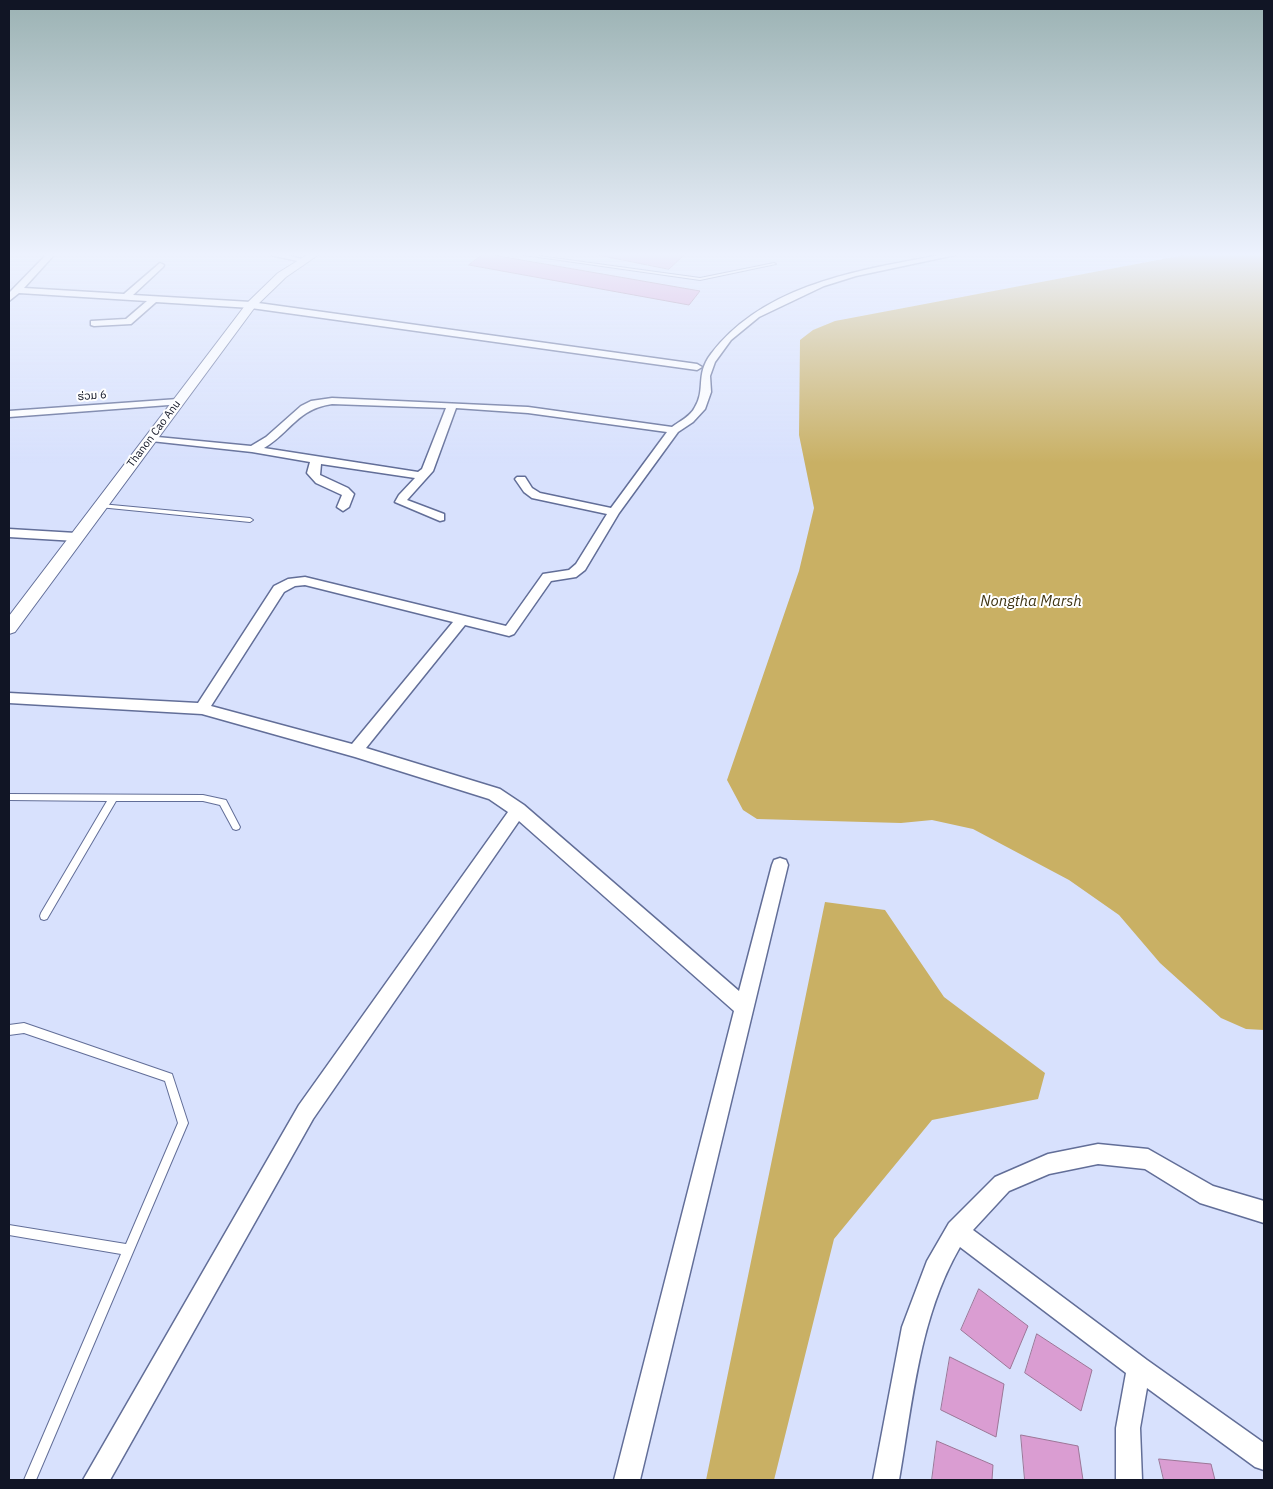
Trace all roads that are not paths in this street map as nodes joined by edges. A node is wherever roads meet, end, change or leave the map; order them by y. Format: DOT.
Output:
graph roads {
  1 [pos="237,324"];
  2 [pos="386,324"];
  3 [pos="744,324"];
  4 [pos="697,367"];
  5 [pos="178,402"];
  6 [pos="452,405"];
  7 [pos="9,414"];
  8 [pos="674,430"];
  9 [pos="151,438"];
  10 [pos="252,449"];
  11 [pos="316,460"];
  12 [pos="420,475"];
  13 [pos="521,479"];
  14 [pos="101,506"];
  15 [pos="343,507"];
  16 [pos="614,512"];
  17 [pos="440,517"];
  18 [pos="250,520"];
  19 [pos="9,533"];
  20 [pos="76,538"];
  21 [pos="462,620"];
  22 [pos="9,628"];
  23 [pos="9,698"];
  24 [pos="202,709"];
  25 [pos="355,752"];
  26 [pos="9,797"];
  27 [pos="114,798"];
  28 [pos="518,810"];
  29 [pos="236,827"];
  30 [pos="780,865"];
  31 [pos="44,916"];
  32 [pos="744,1007"];
  33 [pos="9,1030"];
  34 [pos="1264,1212"];
  35 [pos="9,1230"];
  36 [pos="957,1231"];
  37 [pos="129,1250"];
  38 [pos="1139,1368"];
  39 [pos="1264,1458"];
  40 [pos="30,1480"];
  41 [pos="96,1480"];
  42 [pos="627,1480"];
  43 [pos="886,1480"];
  44 [pos="1130,1480"];
  1 -- 5 [label="street, Thanon Cao Anu"];
  2 -- 4 [label="street"];
  3 -- 8 [label="street"];
  5 -- 7 [label="street, ຮ່ວມ 6"];
  5 -- 9 [label="street, Thanon Cao Anu"];
  6 -- 8 [label="street"];
  6 -- 10 [label="street"];
  6 -- 12 [label="street"];
  8 -- 16 [label="street"];
  9 -- 10 [label="street"];
  9 -- 14 [label="street, Thanon Cao Anu"];
  10 -- 11 [label="street"];
  11 -- 12 [label="street"];
  11 -- 15 [label="street"];
  12 -- 17 [label="street"];
  13 -- 16 [label="street"];
  14 -- 18 [label="lane"];
  14 -- 20 [label="street, Thanon Cao Anu"];
  16 -- 21 [label="street"];
  19 -- 20 [label="street"];
  20 -- 22 [label="street, Thanon Cao Anu"];
  21 -- 24 [label="street"];
  21 -- 25 [label="street"];
  23 -- 24 [label="street"];
  24 -- 25 [label="street"];
  25 -- 28 [label="street"];
  26 -- 27 [label="lane"];
  27 -- 29 [label="lane"];
  27 -- 31 [label="lane"];
  28 -- 32 [label="street"];
  28 -- 41 [label="street"];
  30 -- 32 [label="street"];
  32 -- 42 [label="street"];
  33 -- 37 [label="lane"];
  34 -- 36 [label="street"];
  35 -- 37 [label="lane"];
  36 -- 38 [label="street"];
  36 -- 43 [label="street"];
  37 -- 40 [label="lane"];
  38 -- 39 [label="street"];
  38 -- 44 [label="street"];
}
